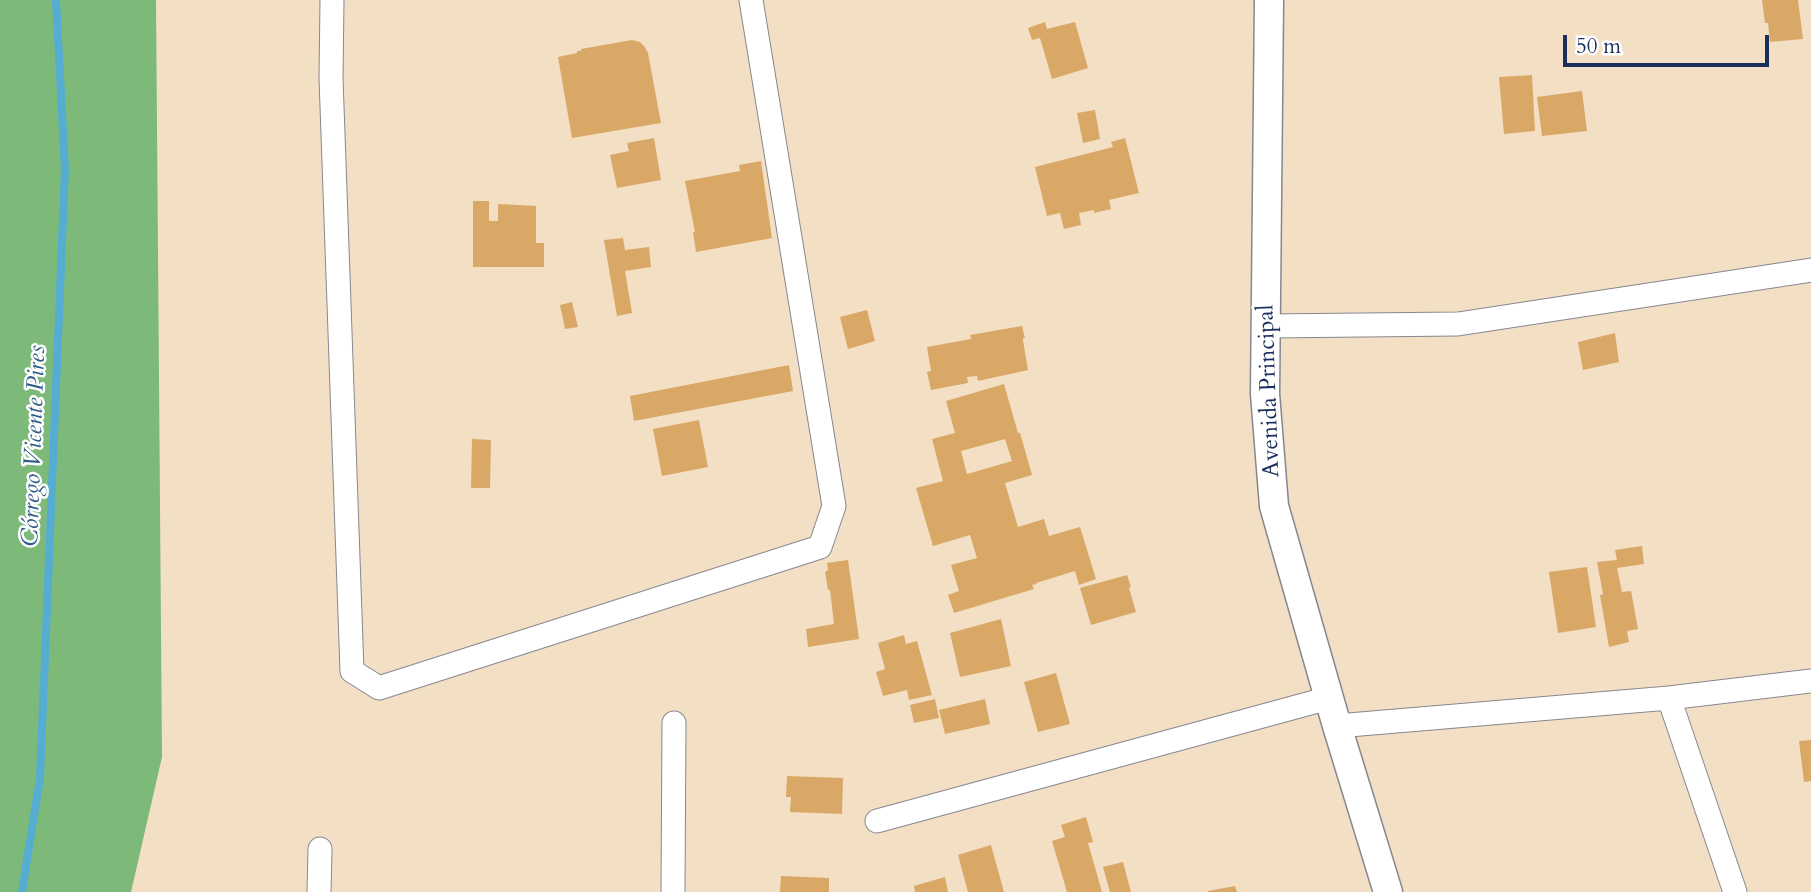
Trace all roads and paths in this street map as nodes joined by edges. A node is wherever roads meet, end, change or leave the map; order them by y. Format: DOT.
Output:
graph roads {
  1 [pos="332,0"];
  2 [pos="751,0"];
  3 [pos="1269,0"];
  4 [pos="1811,270"];
  5 [pos="1267,326"];
  6 [pos="1811,681"];
  7 [pos="1329,698"];
  8 [pos="1669,698"];
  9 [pos="674,723"];
  10 [pos="1336,726"];
  11 [pos="877,821"];
  12 [pos="320,849"];
  13 [pos="319,892"];
  14 [pos="673,892"];
  15 [pos="1388,892"];
  16 [pos="1735,892"];
  1 -- 2 [label="street"];
  3 -- 5 [label="street, Avenida Principal"];
  4 -- 5 [label="street"];
  5 -- 7 [label="street, Avenida Principal"];
  6 -- 8 [label="street"];
  7 -- 10 [label="street, Avenida Principal"];
  7 -- 11 [label="street"];
  8 -- 10 [label="street"];
  8 -- 16 [label="street"];
  9 -- 14 [label="street"];
  10 -- 15 [label="street, Avenida Principal"];
  12 -- 13 [label="street"];
}
